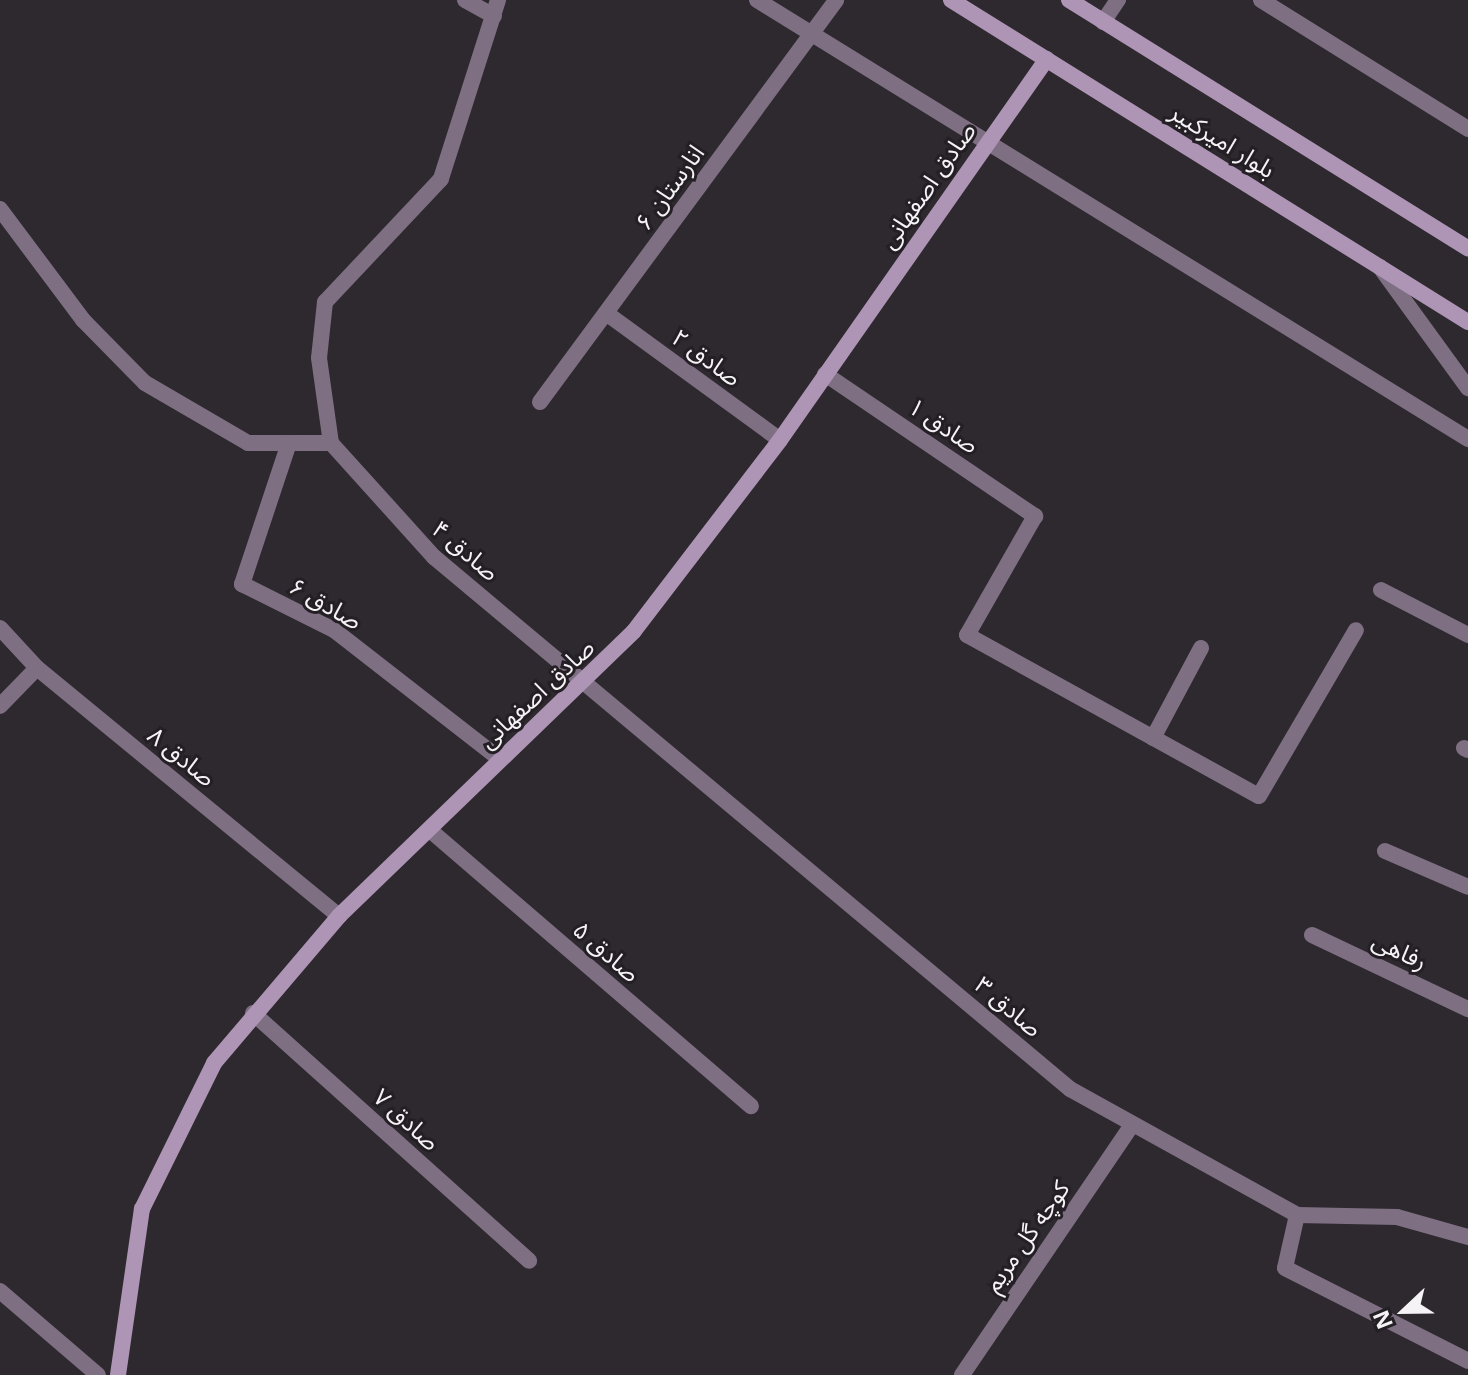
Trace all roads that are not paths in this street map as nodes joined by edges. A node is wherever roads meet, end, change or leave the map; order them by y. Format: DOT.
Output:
graph roads {
  1 [pos="465,0"];
  2 [pos="757,0"];
  3 [pos="836,0"];
  4 [pos="951,0"];
  5 [pos="1069,0"];
  6 [pos="1118,0"];
  7 [pos="1261,0"];
  8 [pos="496,8"];
  9 [pos="1103,22"];
  10 [pos="812,35"];
  11 [pos="1047,59"];
  12 [pos="1468,129"];
  13 [pos="983,145"];
  14 [pos="0,209"];
  15 [pos="1468,248"];
  16 [pos="1379,266"];
  17 [pos="606,313"];
  18 [pos="1468,322"];
  19 [pos="825,374"];
  20 [pos="1468,388"];
  21 [pos="540,402"];
  22 [pos="1468,439"];
  23 [pos="780,440"];
  24 [pos="289,443"];
  25 [pos="331,443"];
  26 [pos="1381,590"];
  27 [pos="0,628"];
  28 [pos="1356,630"];
  29 [pos="1468,635"];
  30 [pos="1201,648"];
  31 [pos="37,668"];
  32 [pos="586,679"];
  33 [pos="0,706"];
  34 [pos="1153,738"];
  35 [pos="500,759"];
  36 [pos="431,831"];
  37 [pos="1385,851"];
  38 [pos="1468,887"];
  39 [pos="339,916"];
  40 [pos="1312,935"];
  41 [pos="1468,1009"];
  42 [pos="253,1013"];
  43 [pos="751,1106"];
  44 [pos="1132,1125"];
  45 [pos="1297,1215"];
  46 [pos="1468,1237"];
  47 [pos="529,1261"];
  48 [pos="0,1291"];
  49 [pos="1466,1360"];
  50 [pos="98,1375"];
  51 [pos="118,1375"];
  52 [pos="962,1375"];
  53 [pos="1456,1375"];
  1 -- 8 [label="street"];
  2 -- 10 [label="street"];
  3 -- 10 [label="street, انارستان ۶"];
  4 -- 11 [label="street, بلوار امیرکبیر"];
  5 -- 9 [label="street, بلوار امیرکبیر"];
  6 -- 9 [label="street"];
  7 -- 12 [label="street"];
  8 -- 25 [label="street"];
  9 -- 15 [label="street, بلوار امیرکبیر"];
  10 -- 13 [label="street"];
  10 -- 17 [label="street, انارستان ۶"];
  11 -- 13 [label="street, صادق اصفهانی"];
  11 -- 16 [label="street, بلوار امیرکبیر"];
  13 -- 19 [label="street, صادق اصفهانی"];
  13 -- 22 [label="street"];
  14 -- 24 [label="street"];
  16 -- 18 [label="street, بلوار امیرکبیر"];
  16 -- 20 [label="street"];
  17 -- 21 [label="street, انارستان ۶"];
  17 -- 23 [label="street, صادق ۲"];
  19 -- 23 [label="street, صادق اصفهانی"];
  19 -- 34 [label="street, صادق ۱"];
  23 -- 32 [label="street, صادق اصفهانی"];
  24 -- 25 [label="street"];
  24 -- 35 [label="street, صادق ۶"];
  25 -- 32 [label="street, صادق ۴"];
  26 -- 29 [label="street"];
  27 -- 31 [label="street, صادق ۸"];
  28 -- 34 [label="street"];
  30 -- 34 [label="street"];
  31 -- 33 [label="street"];
  31 -- 39 [label="street, صادق ۸"];
  32 -- 35 [label="street, صادق اصفهانی"];
  32 -- 44 [label="street, صادق ۳"];
  35 -- 36 [label="street, صادق اصفهانی"];
  36 -- 39 [label="street, صادق اصفهانی"];
  36 -- 43 [label="street, صادق ۵"];
  37 -- 38 [label="street"];
  39 -- 42 [label="street, صادق اصفهانی"];
  40 -- 41 [label="street, رفاهی"];
  42 -- 47 [label="street, صادق ۷"];
  42 -- 51 [label="street, صادق اصفهانی"];
  44 -- 45 [label="street, صادق ۳"];
  44 -- 52 [label="street, کوچه گل مریم"];
  45 -- 46 [label="street, صادق ۳"];
  45 -- 49 [label="street"];
  48 -- 50 [label="street"];
  49 -- 53 [label="street"];
}
